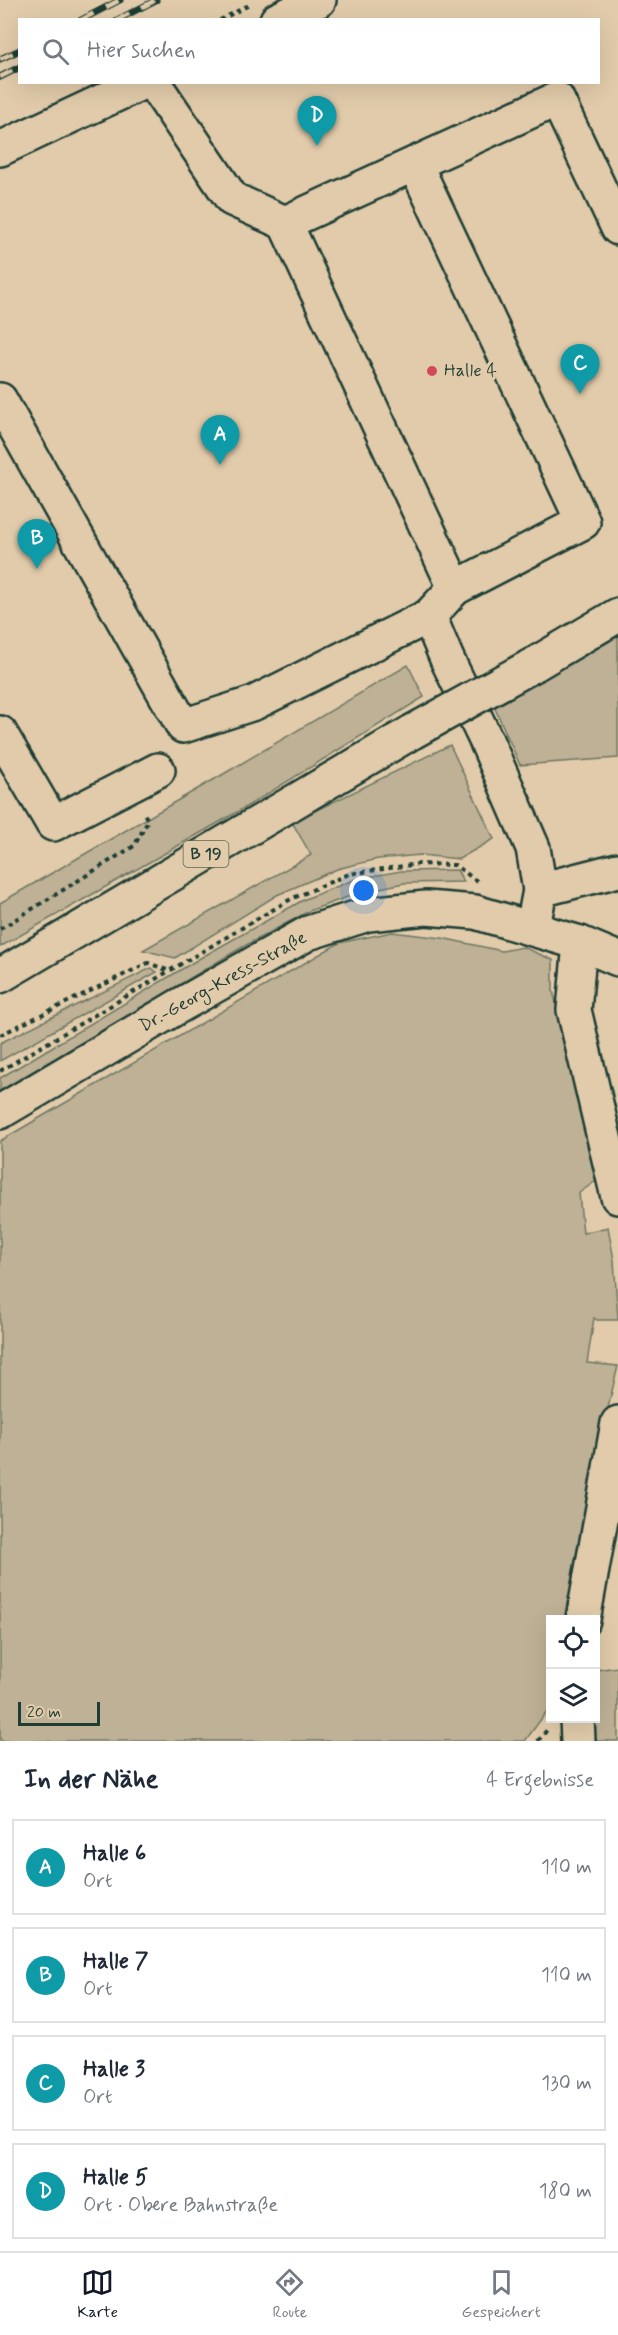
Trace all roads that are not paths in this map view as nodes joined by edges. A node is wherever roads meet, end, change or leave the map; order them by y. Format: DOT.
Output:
graph roads {
  1 [pos="319,0"];
  2 [pos="281,18"];
  3 [pos="139,84"];
  4 [pos="154,84"];
  5 [pos="0,149"];
  6 [pos="415,164"];
  7 [pos="285,223"];
  8 [pos="618,228"];
  9 [pos="0,401"];
  10 [pos="455,588"];
  11 [pos="618,615"];
  12 [pos="429,616"];
  13 [pos="0,733"];
  14 [pos="144,777"];
  15 [pos="618,870"];
  16 [pos="540,890"];
  17 [pos="532,927"];
  18 [pos="580,943"];
  19 [pos="618,959"];
  20 [pos="0,976"];
  21 [pos="0,1112"];
  22 [pos="618,1197"];
  23 [pos="618,1423"];
  24 [pos="584,1615"];
  25 [pos="577,1723"];
  26 [pos="578,1741"];
  1 -- 2 [label="main road"];
  3 -- 5 [label="main road"];
  4 -- 7 [label="main road"];
  6 -- 7 [label="main road"];
  6 -- 8 [label="main road"];
  6 -- 10 [label="main road"];
  7 -- 10 [label="main road"];
  9 -- 12 [label="main road"];
  10 -- 12 [label="main road"];
  11 -- 20 [label="main road, B 19, bridge"];
  12 -- 16 [label="main road"];
  13 -- 14 [label="main road"];
  15 -- 16 [label="main road"];
  16 -- 17 [label="main road"];
  17 -- 18 [label="main road, Dr.-Georg-Kress-Straße"];
  17 -- 21 [label="main road, Dr.-Georg-Kress-Straße"];
  18 -- 19 [label="main road, Dr.-Georg-Kress-Straße"];
  18 -- 22 [label="main road"];
  23 -- 24 [label="main road"];
  25 -- 26 [label="main road"];
}
